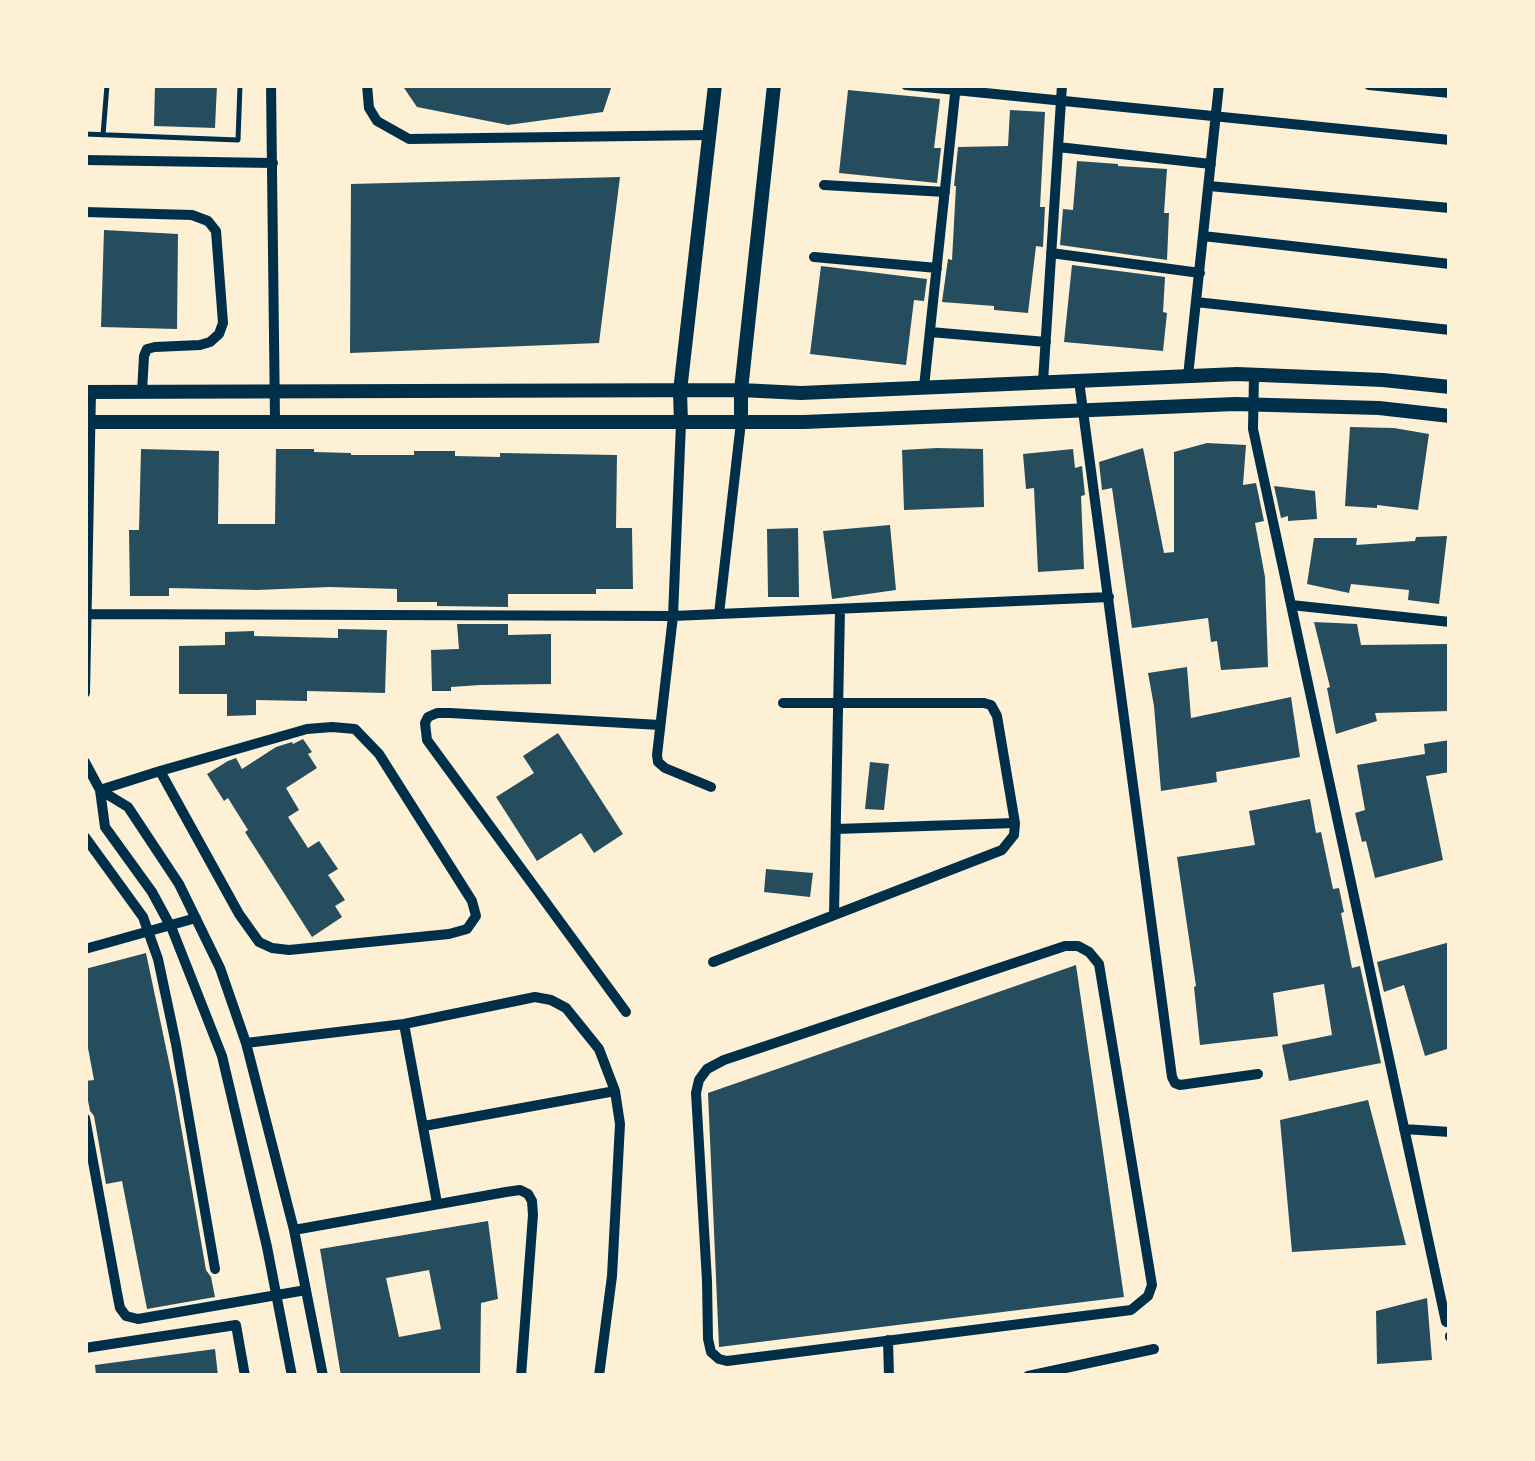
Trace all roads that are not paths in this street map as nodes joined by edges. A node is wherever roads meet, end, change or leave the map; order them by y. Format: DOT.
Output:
graph roads {
  1 [pos="107,85"];
  2 [pos="240,85"];
  3 [pos="271,85"];
  4 [pos="367,85"];
  5 [pos="715,85"];
  6 [pos="774,85"];
  7 [pos="906,85"];
  8 [pos="1062,85"];
  9 [pos="1220,85"];
  10 [pos="1369,85"];
  11 [pos="956,88"];
  12 [pos="1450,93"];
  13 [pos="1060,100"];
  14 [pos="1216,116"];
  15 [pos="85,134"];
  16 [pos="103,135"];
  17 [pos="709,135"];
  18 [pos="1450,140"];
  19 [pos="1058,148"];
  20 [pos="85,160"];
  21 [pos="272,163"];
  22 [pos="1211,164"];
  23 [pos="824,184"];
  24 [pos="1209,186"];
  25 [pos="945,192"];
  26 [pos="1450,208"];
  27 [pos="85,212"];
  28 [pos="1203,236"];
  29 [pos="1051,253"];
  30 [pos="814,257"];
  31 [pos="1450,264"];
  32 [pos="937,268"];
  33 [pos="1200,272"];
  34 [pos="1196,302"];
  35 [pos="1450,330"];
  36 [pos="930,332"];
  37 [pos="1046,342"];
  38 [pos="1254,375"];
  39 [pos="1188,376"];
  40 [pos="1079,381"];
  41 [pos="1043,382"];
  42 [pos="924,387"];
  43 [pos="1450,387"];
  44 [pos="741,390"];
  45 [pos="680,391"];
  46 [pos="88,392"];
  47 [pos="142,392"];
  48 [pos="275,392"];
  49 [pos="1254,405"];
  50 [pos="1084,411"];
  51 [pos="1450,416"];
  52 [pos="275,421"];
  53 [pos="88,422"];
  54 [pos="741,422"];
  55 [pos="681,423"];
  56 [pos="1109,597"];
  57 [pos="1291,605"];
  58 [pos="840,608"];
  59 [pos="87,614"];
  60 [pos="720,614"];
  61 [pos="673,616"];
  62 [pos="1450,622"];
  63 [pos="85,694"];
  64 [pos="783,703"];
  65 [pos="838,704"];
  66 [pos="660,725"];
  67 [pos="85,762"];
  68 [pos="160,771"];
  69 [pos="711,786"];
  70 [pos="100,790"];
  71 [pos="1015,823"];
  72 [pos="836,829"];
  73 [pos="85,838"];
  74 [pos="834,915"];
  75 [pos="196,918"];
  76 [pos="170,924"];
  77 [pos="150,930"];
  78 [pos="85,948"];
  79 [pos="713,962"];
  80 [pos="626,1012"];
  81 [pos="404,1024"];
  82 [pos="246,1043"];
  83 [pos="1258,1074"];
  84 [pos="614,1091"];
  85 [pos="85,1118"];
  86 [pos="424,1126"];
  87 [pos="1404,1130"];
  88 [pos="1450,1132"];
  89 [pos="437,1203"];
  90 [pos="294,1230"];
  91 [pos="215,1269"];
  92 [pos="306,1290"];
  93 [pos="276,1296"];
  94 [pos="1448,1322"];
  95 [pos="1450,1336"];
  96 [pos="888,1340"];
  97 [pos="85,1348"];
  98 [pos="1154,1350"];
  99 [pos="245,1376"];
  100 [pos="292,1376"];
  101 [pos="323,1376"];
  102 [pos="522,1376"];
  103 [pos="599,1376"];
  104 [pos="889,1376"];
  105 [pos="1028,1376"];
  1 -- 16 [label="lane"];
  2 -- 16 [label="lane"];
  3 -- 21 [label="street"];
  4 -- 17 [label="street"];
  5 -- 17 [label="street"];
  6 -- 44 [label="street"];
  7 -- 11 [label="street"];
  8 -- 13 [label="street"];
  9 -- 14 [label="street"];
  10 -- 12 [label="street"];
  11 -- 13 [label="street"];
  11 -- 25 [label="street"];
  13 -- 14 [label="street"];
  13 -- 19 [label="street"];
  14 -- 18 [label="street"];
  14 -- 22 [label="street"];
  15 -- 16 [label="lane"];
  17 -- 45 [label="street"];
  19 -- 22 [label="street"];
  19 -- 29 [label="street"];
  20 -- 21 [label="street"];
  21 -- 48 [label="street"];
  22 -- 24 [label="street"];
  23 -- 25 [label="street"];
  24 -- 26 [label="street"];
  24 -- 28 [label="street"];
  25 -- 32 [label="street"];
  27 -- 47 [label="street"];
  28 -- 31 [label="street"];
  28 -- 33 [label="street"];
  29 -- 33 [label="street"];
  29 -- 37 [label="street"];
  30 -- 32 [label="street"];
  32 -- 36 [label="street"];
  33 -- 34 [label="street"];
  34 -- 35 [label="street"];
  34 -- 39 [label="street"];
  36 -- 37 [label="street"];
  36 -- 42 [label="street"];
  37 -- 41 [label="street"];
  38 -- 39 [label="street"];
  38 -- 43 [label="street"];
  38 -- 49 [label="street"];
  39 -- 40 [label="street"];
  40 -- 41 [label="street"];
  40 -- 50 [label="street"];
  41 -- 42 [label="street"];
  42 -- 44 [label="street"];
  44 -- 45 [label="street"];
  44 -- 54 [label="street"];
  45 -- 48 [label="street"];
  45 -- 55 [label="street"];
  46 -- 47 [label="street"];
  46 -- 53 [label="street"];
  47 -- 48 [label="street"];
  48 -- 52 [label="street"];
  49 -- 50 [label="street"];
  49 -- 51 [label="street"];
  49 -- 57 [label="street"];
  50 -- 54 [label="street"];
  50 -- 56 [label="street"];
  52 -- 53 [label="street"];
  52 -- 55 [label="street"];
  53 -- 59 [label="street"];
  54 -- 55 [label="street"];
  54 -- 60 [label="street"];
  55 -- 61 [label="street"];
  56 -- 58 [label="street"];
  56 -- 83 [label="street"];
  57 -- 62 [label="street"];
  57 -- 87 [label="street"];
  58 -- 60 [label="street"];
  58 -- 65 [label="street"];
  59 -- 61 [label="street"];
  59 -- 63 [label="street"];
  60 -- 61 [label="street"];
  61 -- 66 [label="street"];
  64 -- 65 [label="street"];
  65 -- 71 [label="street"];
  65 -- 72 [label="street"];
  66 -- 69 [label="street"];
  66 -- 80 [label="street"];
  67 -- 70 [label="street"];
  68 -- 68 [label="street"];
  68 -- 70 [label="street"];
  70 -- 75 [label="street"];
  70 -- 76 [label="street"];
  71 -- 72 [label="street"];
  71 -- 74 [label="street"];
  72 -- 74 [label="street"];
  73 -- 77 [label="street"];
  74 -- 79 [label="street"];
  75 -- 76 [label="street"];
  75 -- 82 [label="street"];
  76 -- 77 [label="street"];
  76 -- 93 [label="street"];
  77 -- 78 [label="street"];
  77 -- 91 [label="street"];
  81 -- 82 [label="street"];
  81 -- 84 [label="street"];
  81 -- 86 [label="street"];
  82 -- 90 [label="street"];
  84 -- 86 [label="street"];
  84 -- 103 [label="street"];
  85 -- 93 [label="street"];
  86 -- 89 [label="street"];
  87 -- 88 [label="street"];
  87 -- 94 [label="street"];
  89 -- 90 [label="street"];
  89 -- 102 [label="street"];
  90 -- 92 [label="street"];
  92 -- 93 [label="street"];
  92 -- 101 [label="street"];
  93 -- 100 [label="street"];
  94 -- 95 [label="lane"];
  96 -- 96 [label="street"];
  96 -- 104 [label="street"];
  97 -- 99 [label="street"];
  98 -- 105 [label="street"];
}
